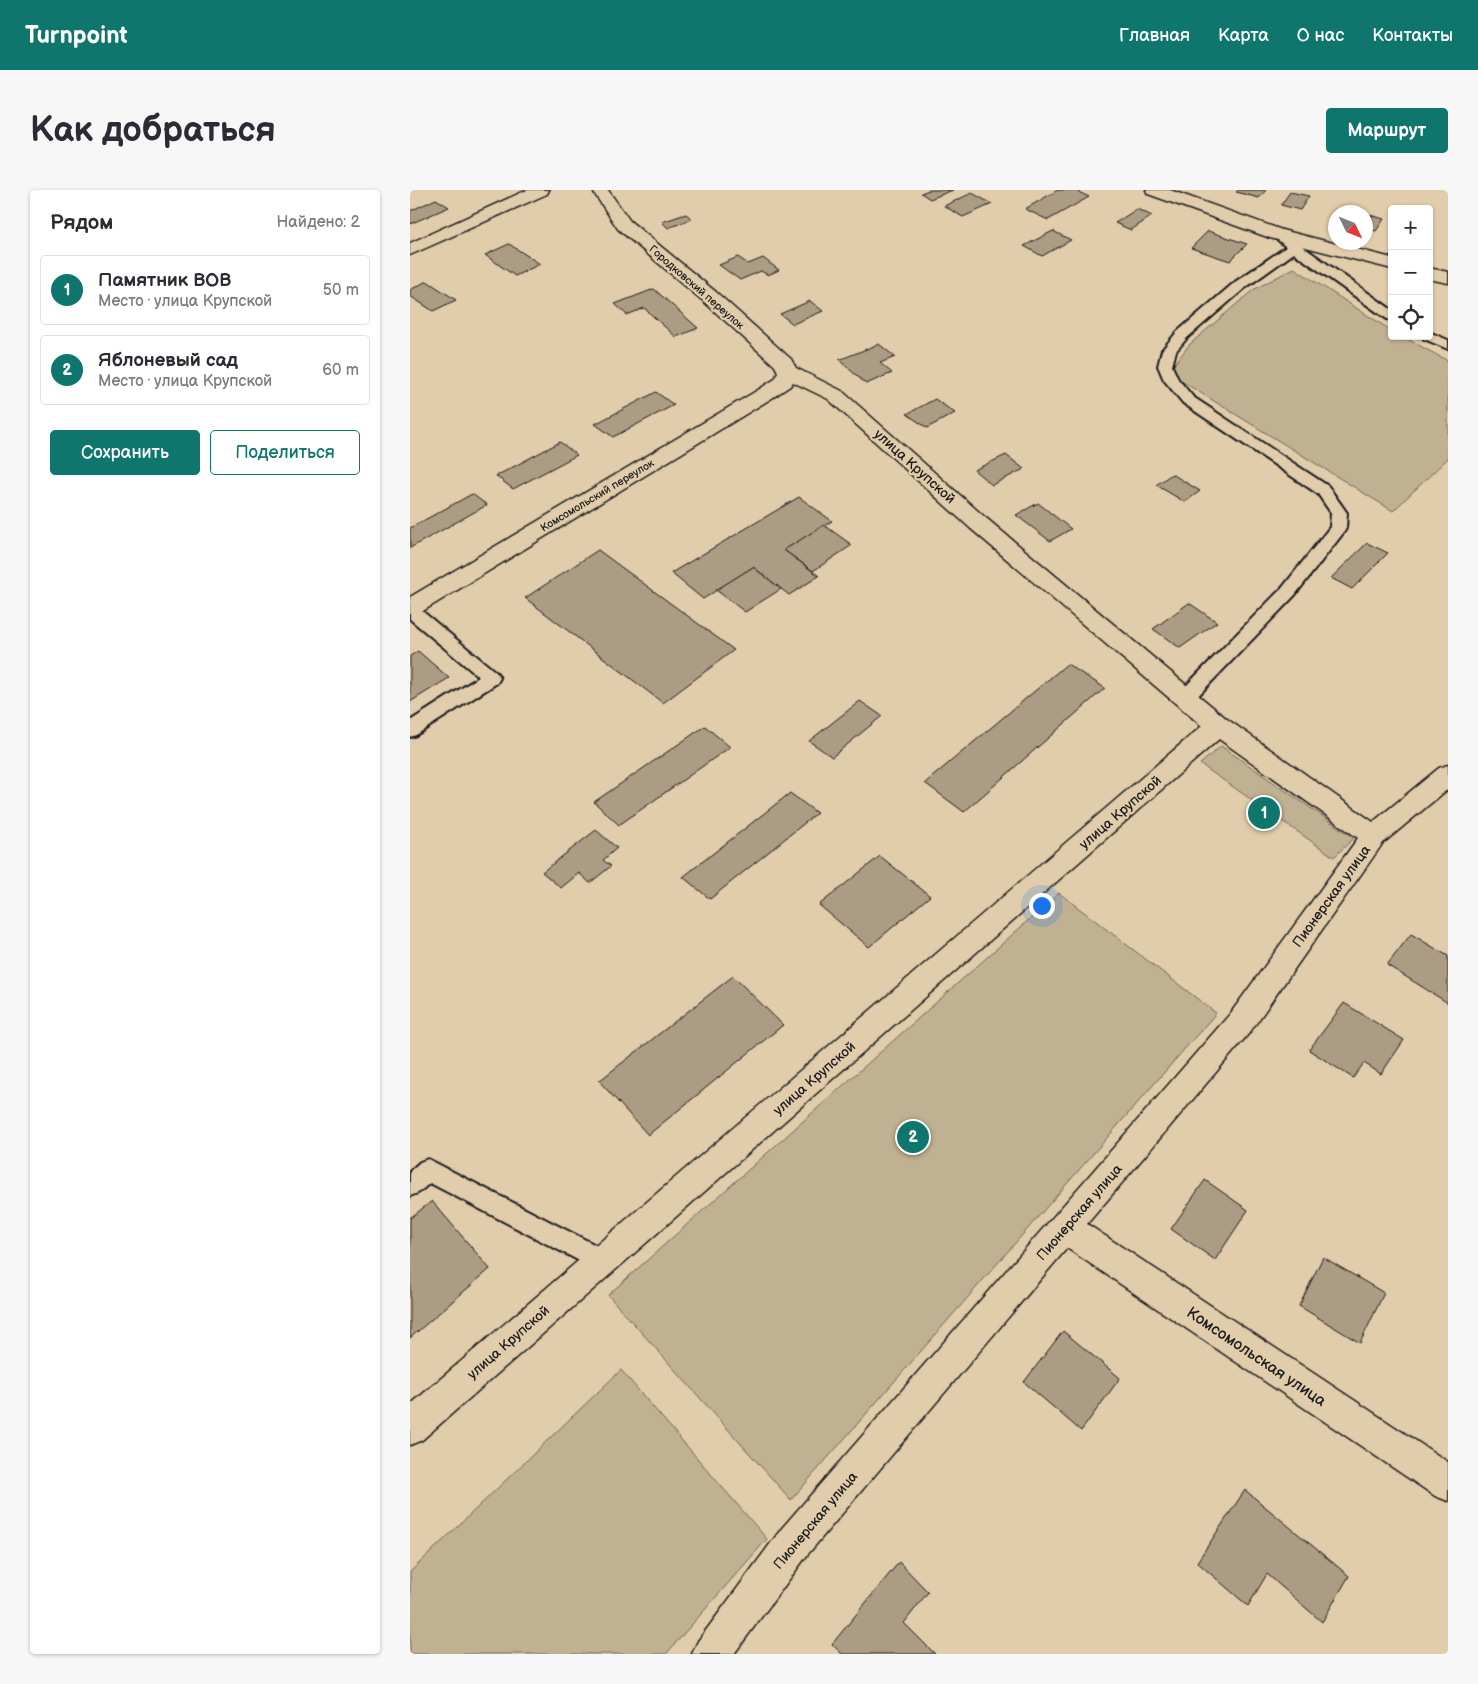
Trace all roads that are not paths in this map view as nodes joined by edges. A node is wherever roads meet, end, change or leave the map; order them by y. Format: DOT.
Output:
graph roads {
  1 [pos="541,190"];
  2 [pos="600,190"];
  3 [pos="1154,190"];
  4 [pos="1276,234"];
  5 [pos="1294,247"];
  6 [pos="410,250"];
  7 [pos="1388,263"];
  8 [pos="1433,274"];
  9 [pos="1448,278"];
  10 [pos="1388,313"];
  11 [pos="1433,338"];
  12 [pos="1448,345"];
  13 [pos="786,377"];
  14 [pos="410,609"];
  15 [pos="1184,698"];
  16 [pos="1218,726"];
  17 [pos="410,730"];
  18 [pos="1448,775"];
  19 [pos="1374,836"];
  20 [pos="410,1184"];
  21 [pos="1065,1228"];
  22 [pos="603,1261"];
  23 [pos="410,1428"];
  24 [pos="1448,1483"];
  25 [pos="711,1654"];
  1 -- 6 [label="street"];
  2 -- 13 [label="street, Городковский переулок"];
  3 -- 4 [label="street"];
  4 -- 5 [label="lane"];
  4 -- 7 [label="street"];
  5 -- 10 [label="lane"];
  5 -- 15 [label="lane"];
  8 -- 9 [label="street"];
  11 -- 12 [label="lane"];
  13 -- 14 [label="street, Комсомольский переулок"];
  13 -- 15 [label="street, улица Крупской"];
  14 -- 17 [label="lane"];
  15 -- 16 [label="street, улица Крупской"];
  16 -- 19 [label="street, улица Крупской"];
  16 -- 22 [label="street, улица Крупской"];
  18 -- 19 [label="street, Пионерская улица"];
  19 -- 21 [label="street, Пионерская улица"];
  20 -- 22 [label="lane"];
  21 -- 24 [label="street, Комсомольская улица"];
  21 -- 25 [label="street, Пионерская улица"];
  22 -- 23 [label="street, улица Крупской"];
}
